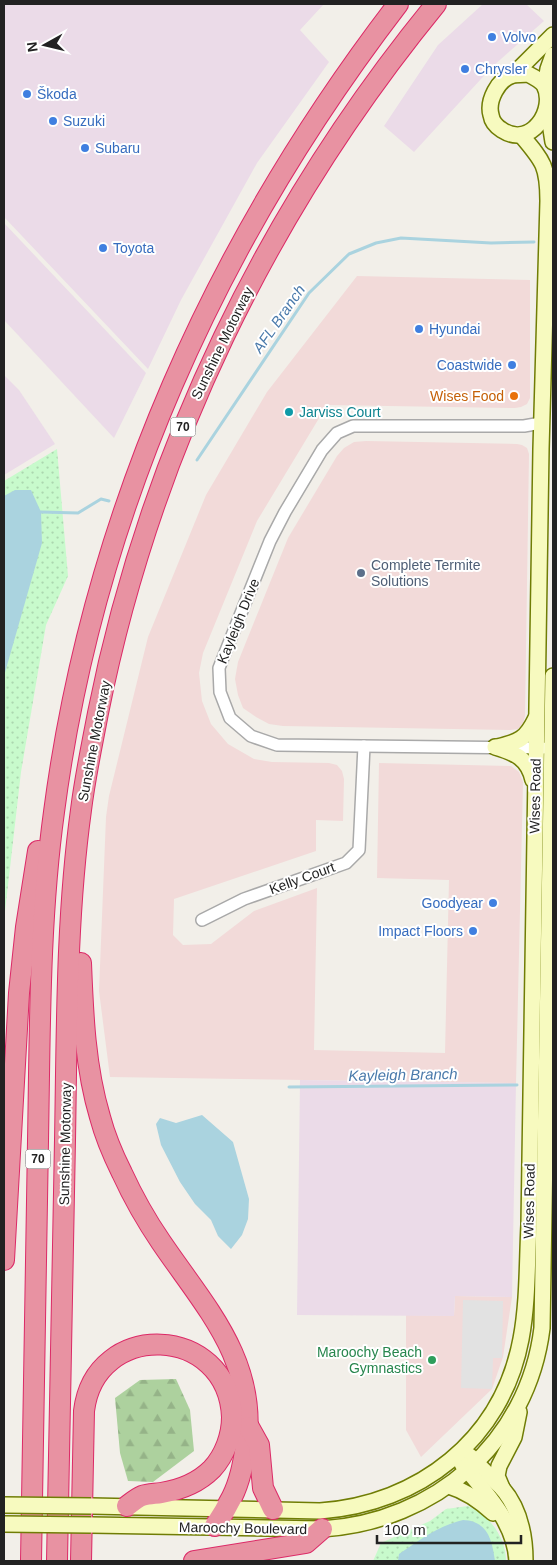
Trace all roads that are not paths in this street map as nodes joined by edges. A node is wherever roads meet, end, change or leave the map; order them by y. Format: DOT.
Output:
graph roads {
  1 [pos="398,4"];
  2 [pos="436,4"];
  3 [pos="553,34"];
  4 [pos="553,55"];
  5 [pos="513,75"];
  6 [pos="545,86"];
  7 [pos="548,110"];
  8 [pos="521,135"];
  9 [pos="553,142"];
  10 [pos="549,422"];
  11 [pos="553,676"];
  12 [pos="537,718"];
  13 [pos="364,746"];
  14 [pos="495,747"];
  15 [pos="536,747"];
  16 [pos="552,748"];
  17 [pos="62,758"];
  18 [pos="552,789"];
  19 [pos="535,791"];
  20 [pos="71,907"];
  21 [pos="202,920"];
  22 [pos="546,1103"];
  23 [pos="553,1172"];
  24 [pos="529,1208"];
  25 [pos="549,1209"];
  26 [pos="553,1235"];
  27 [pos="544,1253"];
  28 [pos="4,1260"];
  29 [pos="520,1401"];
  30 [pos="248,1425"];
  31 [pos="460,1453"];
  32 [pos="472,1467"];
  33 [pos="449,1486"];
  34 [pos="502,1488"];
  35 [pos="4,1505"];
  36 [pos="127,1506"];
  37 [pos="226,1508"];
  38 [pos="273,1510"];
  39 [pos="4,1524"];
  40 [pos="506,1524"];
  41 [pos="215,1526"];
  42 [pos="322,1530"];
  43 [pos="31,1561"];
  44 [pos="57,1561"];
  45 [pos="81,1561"];
  46 [pos="194,1561"];
  47 [pos="517,1561"];
  48 [pos="525,1561"];
  1 -- 17 [label="highway, Sunshine Motorway / 70"];
  2 -- 20 [label="highway, Sunshine Motorway / 70"];
  3 -- 5 [label="main road"];
  4 -- 6 [label="main road"];
  5 -- 6 [label="main road"];
  5 -- 8 [label="main road"];
  6 -- 7 [label="main road"];
  7 -- 8 [label="main road"];
  7 -- 9 [label="main road"];
  8 -- 10 [label="main road, Wises Road"];
  10 -- 12 [label="main road, Wises Road"];
  10 -- 13 [label="street, Kayleigh Drive"];
  11 -- 16 [label="main road, Wises Road"];
  12 -- 14 [label="main road"];
  12 -- 15 [label="main road, Wises Road"];
  13 -- 14 [label="street, Kayleigh Drive"];
  13 -- 21 [label="street, Kelly Court"];
  14 -- 15 [label="street, Kayleigh Drive"];
  14 -- 19 [label="main road"];
  15 -- 16 [label="street, Kayleigh Drive"];
  15 -- 19 [label="main road, Wises Road"];
  16 -- 18 [label="main road, Wises Road"];
  17 -- 28 [label="highway"];
  17 -- 43 [label="highway, Sunshine Motorway / 70"];
  18 -- 22 [label="main road, Wises Road"];
  19 -- 24 [label="main road, Wises Road"];
  20 -- 30 [label="highway"];
  20 -- 44 [label="highway, Sunshine Motorway / 70"];
  22 -- 23 [label="main road"];
  22 -- 25 [label="main road, Wises Road"];
  24 -- 25 [label="street"];
  24 -- 31 [label="main road, Wises Road"];
  25 -- 27 [label="main road, Wises Road"];
  26 -- 27 [label="main road"];
  27 -- 29 [label="main road, Wises Road"];
  29 -- 32 [label="main road, Wises Road"];
  29 -- 34 [label="main road"];
  30 -- 37 [label="highway"];
  30 -- 38 [label="highway"];
  31 -- 32 [label="main road"];
  31 -- 38 [label="main road, Maroochy Boulevard"];
  32 -- 33 [label="main road, Maroochy Boulevard"];
  32 -- 34 [label="main road"];
  32 -- 40 [label="main road"];
  33 -- 40 [label="main road"];
  33 -- 42 [label="main road, Maroochy Boulevard"];
  34 -- 48 [label="main road"];
  35 -- 36 [label="main road, Maroochy Boulevard, bridge"];
  36 -- 37 [label="main road, Maroochy Boulevard"];
  36 -- 45 [label="highway"];
  37 -- 38 [label="main road, Maroochy Boulevard"];
  37 -- 41 [label="highway"];
  39 -- 41 [label="main road, Maroochy Boulevard, bridge"];
  40 -- 47 [label="main road"];
  41 -- 42 [label="main road, Maroochy Boulevard"];
  42 -- 46 [label="highway"];
}
